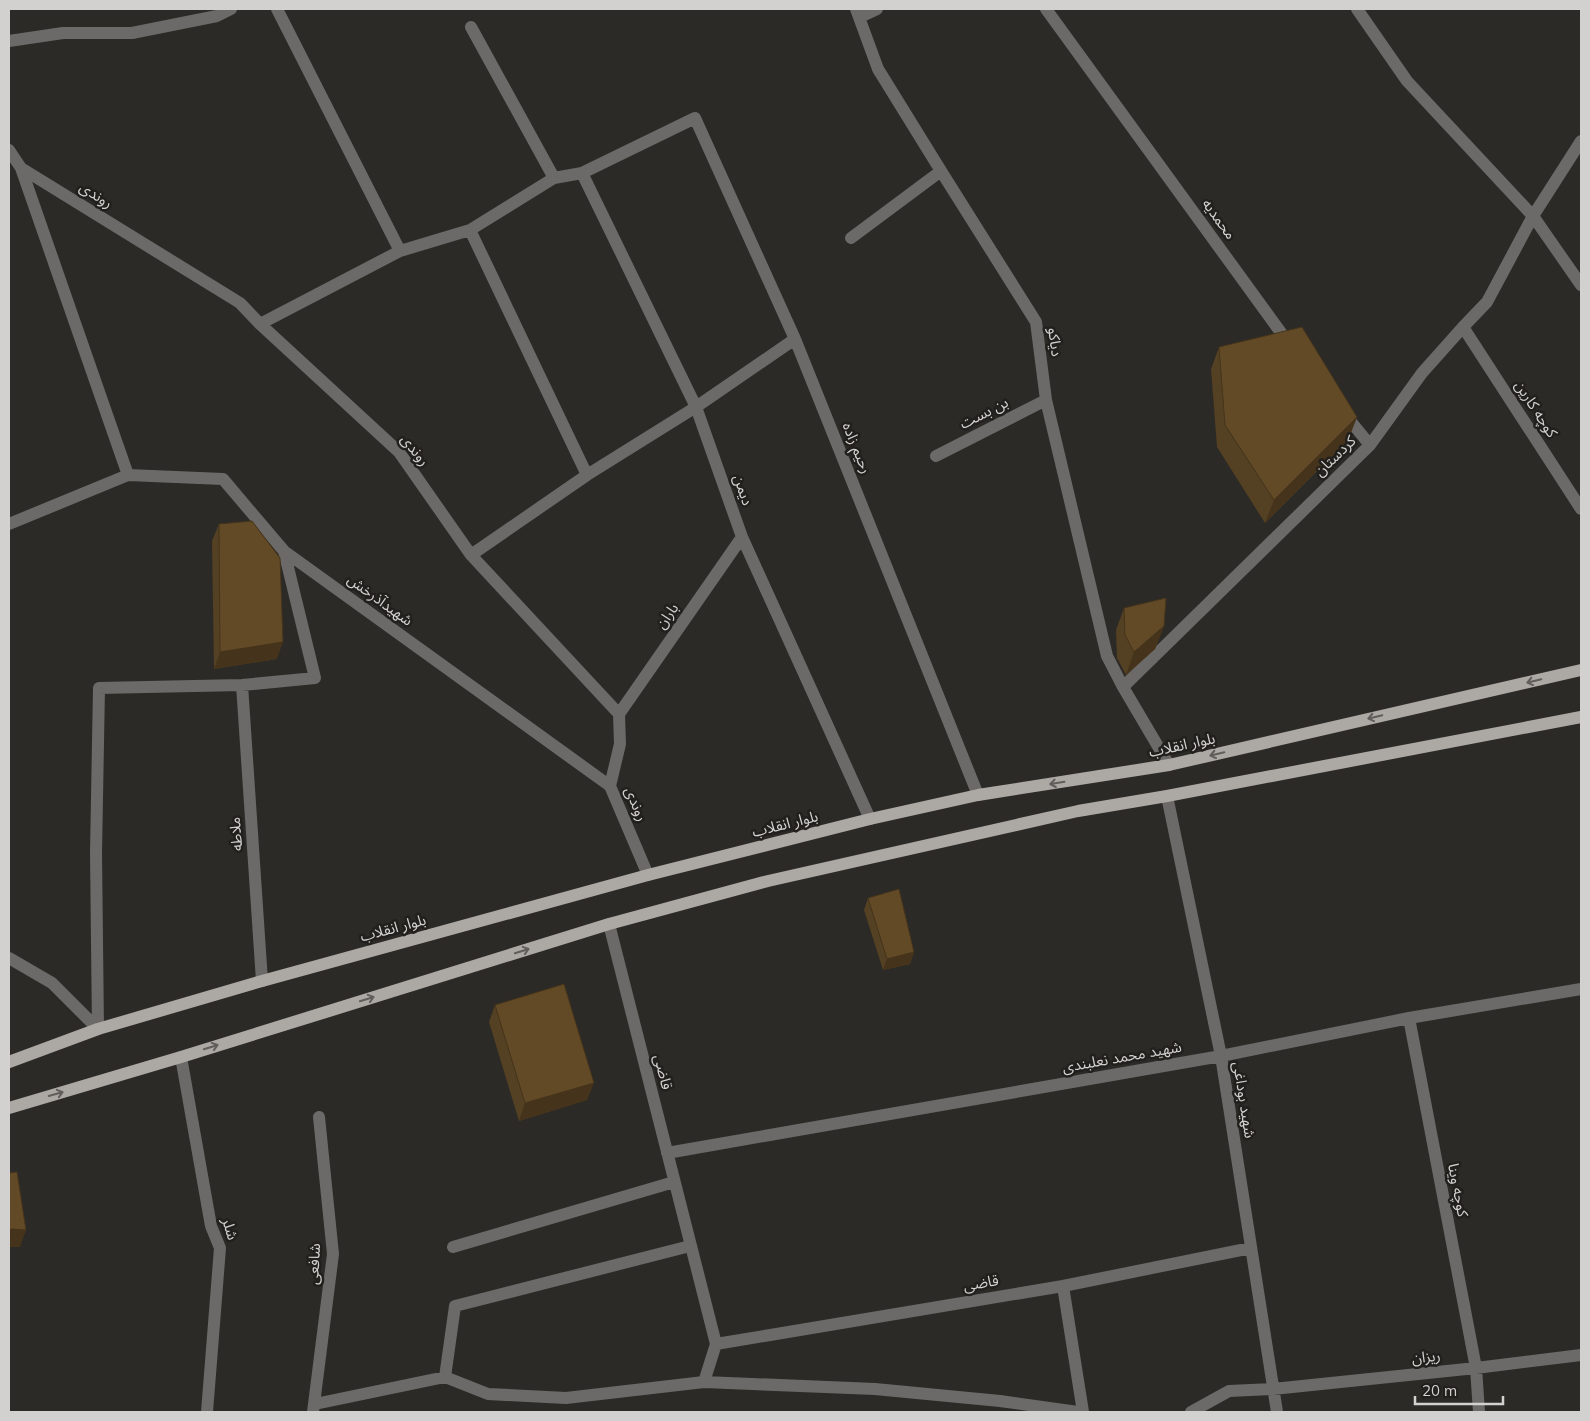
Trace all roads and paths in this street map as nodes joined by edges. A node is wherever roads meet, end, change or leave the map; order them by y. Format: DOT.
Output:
graph roads {
  1 [pos="231,9"];
  2 [pos="277,9"];
  3 [pos="877,9"];
  4 [pos="1046,9"];
  5 [pos="1357,9"];
  6 [pos="858,13"];
  7 [pos="470,27"];
  8 [pos="9,41"];
  9 [pos="1581,141"];
  10 [pos="9,150"];
  11 [pos="21,168"];
  12 [pos="940,171"];
  13 [pos="582,173"];
  14 [pos="554,178"];
  15 [pos="1533,216"];
  16 [pos="470,230"];
  17 [pos="851,238"];
  18 [pos="400,251"];
  19 [pos="1581,285"];
  20 [pos="260,324"];
  21 [pos="1463,327"];
  22 [pos="795,339"];
  23 [pos="1300,357"];
  24 [pos="1046,400"];
  25 [pos="1335,401"];
  26 [pos="696,408"];
  27 [pos="1370,445"];
  28 [pos="936,456"];
  29 [pos="587,475"];
  30 [pos="128,476"];
  31 [pos="1581,509"];
  32 [pos="9,524"];
  33 [pos="742,537"];
  34 [pos="284,551"];
  35 [pos="471,555"];
  36 [pos="1581,670"];
  37 [pos="242,685"];
  38 [pos="1123,687"];
  39 [pos="620,714"];
  40 [pos="1581,717"];
  41 [pos="1169,765"];
  42 [pos="610,786"];
  43 [pos="978,795"];
  44 [pos="1166,796"];
  45 [pos="870,819"];
  46 [pos="648,875"];
  47 [pos="609,924"];
  48 [pos="9,958"];
  49 [pos="262,981"];
  50 [pos="1581,989"];
  51 [pos="1409,1018"];
  52 [pos="98,1029"];
  53 [pos="1221,1056"];
  54 [pos="181,1057"];
  55 [pos="9,1062"];
  56 [pos="9,1108"];
  57 [pos="319,1117"];
  58 [pos="667,1153"];
  59 [pos="674,1182"];
  60 [pos="690,1246"];
  61 [pos="453,1247"];
  62 [pos="1251,1248"];
  63 [pos="1063,1286"];
  64 [pos="716,1344"];
  65 [pos="1581,1355"];
  66 [pos="1476,1368"];
  67 [pos="445,1376"];
  68 [pos="704,1382"];
  69 [pos="1273,1389"];
  70 [pos="314,1408"];
  71 [pos="208,1412"];
  72 [pos="1078,1412"];
  73 [pos="1084,1412"];
  74 [pos="1191,1412"];
  75 [pos="1277,1412"];
  76 [pos="1479,1412"];
  1 -- 8 [label="street"];
  2 -- 18 [label="street"];
  3 -- 6 [label="street"];
  4 -- 23 [label="street, محمدیه"];
  5 -- 15 [label="street"];
  6 -- 12 [label="street, دیاکو"];
  7 -- 14 [label="street"];
  9 -- 15 [label="street, کردستان"];
  10 -- 11 [label="street, روندی"];
  11 -- 20 [label="street, روندی"];
  11 -- 30 [label="street"];
  12 -- 17 [label="street"];
  12 -- 24 [label="street, دیاکو"];
  13 -- 14 [label="street"];
  13 -- 22 [label="street, رحیم زاده"];
  13 -- 26 [label="street, دیمن"];
  14 -- 16 [label="street"];
  15 -- 19 [label="street"];
  15 -- 21 [label="street, کردستان"];
  16 -- 18 [label="street"];
  16 -- 29 [label="street"];
  18 -- 20 [label="street"];
  20 -- 35 [label="street, روندی"];
  21 -- 27 [label="street, کردستان"];
  21 -- 31 [label="street, کوچه کارین"];
  22 -- 26 [label="street"];
  22 -- 43 [label="street, رحیم زاده"];
  24 -- 28 [label="street, بن بست"];
  24 -- 38 [label="street, دیاکو"];
  25 -- 27 [label="street"];
  26 -- 29 [label="street"];
  26 -- 33 [label="street, دیمن"];
  27 -- 38 [label="street, کردستان"];
  29 -- 35 [label="street"];
  30 -- 32 [label="street"];
  30 -- 34 [label="street, شهیدآذرخش"];
  33 -- 39 [label="street, باران"];
  33 -- 45 [label="street, دیمن"];
  34 -- 37 [label="street"];
  34 -- 42 [label="street, شهیدآذرخش"];
  35 -- 39 [label="street, روندی"];
  36 -- 41 [label="main road, بلوار انقلاب, one-way"];
  37 -- 49 [label="street, ملاطه"];
  37 -- 52 [label="street"];
  38 -- 41 [label="street"];
  39 -- 42 [label="street, روندی"];
  40 -- 44 [label="main road"];
  41 -- 43 [label="main road, بلوار انقلاب, one-way"];
  42 -- 46 [label="street, روندی"];
  43 -- 45 [label="main road, بلوار انقلاب"];
  44 -- 47 [label="main road"];
  44 -- 53 [label="street, شهید بوداغی"];
  45 -- 46 [label="main road, بلوار انقلاب"];
  46 -- 49 [label="main road, بلوار انقلاب"];
  54 -- 47 [label="main road, one-way"];
  47 -- 58 [label="street, قاضی"];
  48 -- 52 [label="street"];
  49 -- 52 [label="main road, بلوار انقلاب"];
  50 -- 51 [label="street, شهید محمد نعلبندی"];
  51 -- 53 [label="street, شهید محمد نعلبندی"];
  51 -- 66 [label="street, کوچه وینا"];
  52 -- 55 [label="main road, بلوار انقلاب"];
  53 -- 58 [label="street, شهید محمد نعلبندی"];
  53 -- 62 [label="street, شهید بوداغی"];
  56 -- 54 [label="main road, one-way"];
  54 -- 71 [label="street, شلر"];
  57 -- 70 [label="street, شافعی"];
  58 -- 59 [label="street, قاضی"];
  59 -- 60 [label="street, قاضی"];
  59 -- 61 [label="street"];
  60 -- 64 [label="street, قاضی"];
  60 -- 67 [label="street"];
  62 -- 63 [label="street, قاضی"];
  62 -- 69 [label="street, شهید بوداغی"];
  63 -- 64 [label="street, قاضی"];
  63 -- 73 [label="street"];
  64 -- 68 [label="street"];
  65 -- 66 [label="street, ریزان"];
  66 -- 69 [label="street, ریزان"];
  66 -- 76 [label="street, کوچه وینا"];
  67 -- 68 [label="street"];
  67 -- 70 [label="street"];
  68 -- 72 [label="street"];
  69 -- 74 [label="street, ریزان"];
  69 -- 75 [label="street, شهید بوداغی"];
}
